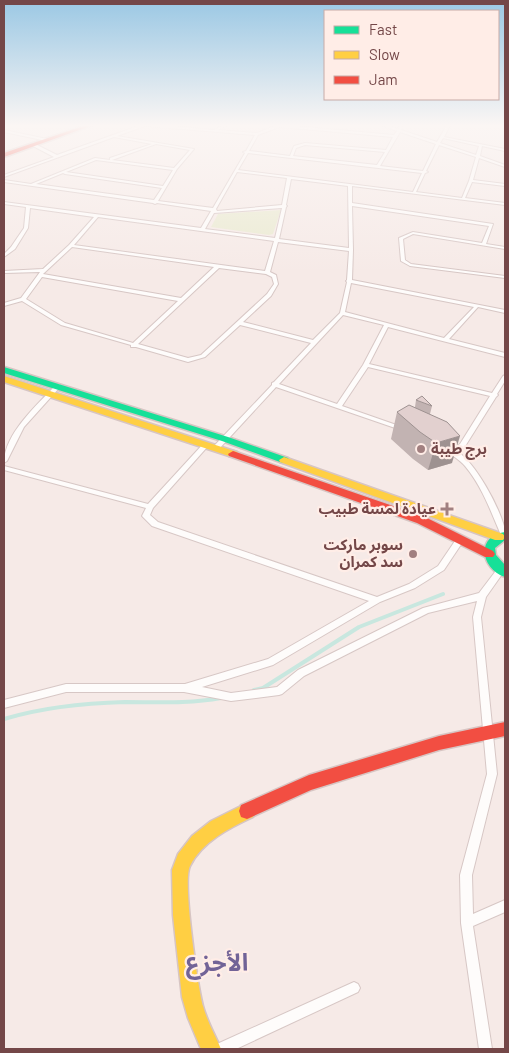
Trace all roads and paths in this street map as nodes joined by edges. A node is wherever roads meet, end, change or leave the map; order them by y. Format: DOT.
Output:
graph roads {
  1 [pos="59,174"];
  2 [pos="70,174"];
  3 [pos="173,174"];
  4 [pos="233,174"];
  5 [pos="259,174"];
  6 [pos="425,174"];
  7 [pos="473,174"];
  8 [pos="288,178"];
  9 [pos="4,181"];
  10 [pos="471,181"];
  11 [pos="31,185"];
  12 [pos="350,185"];
  13 [pos="505,185"];
  14 [pos="164,187"];
  15 [pos="414,193"];
  16 [pos="464,199"];
  17 [pos="4,203"];
  18 [pos="155,203"];
  19 [pos="350,204"];
  20 [pos="505,204"];
  21 [pos="28,206"];
  22 [pos="285,206"];
  23 [pos="214,211"];
  24 [pos="97,216"];
  25 [pos="204,229"];
  26 [pos="277,240"];
  27 [pos="4,244"];
  28 [pos="484,244"];
  29 [pos="71,246"];
  30 [pos="13,248"];
  31 [pos="505,248"];
  32 [pos="350,250"];
  33 [pos="4,256"];
  34 [pos="218,266"];
  35 [pos="4,272"];
  36 [pos="42,272"];
  37 [pos="267,273"];
  38 [pos="505,277"];
  39 [pos="348,281"];
  40 [pos="23,299"];
  41 [pos="183,300"];
  42 [pos="4,305"];
  43 [pos="477,306"];
  44 [pos="505,311"];
  45 [pos="342,313"];
  46 [pos="239,323"];
  47 [pos="388,324"];
  48 [pos="446,339"];
  49 [pos="313,342"];
  50 [pos="133,346"];
  51 [pos="505,355"];
  52 [pos="366,365"];
  53 [pos="4,370"];
  54 [pos="505,377"];
  55 [pos="4,380"];
  56 [pos="274,384"];
  57 [pos="54,389"];
  58 [pos="495,395"];
  59 [pos="338,407"];
  60 [pos="414,433"];
  61 [pos="225,439"];
  62 [pos="438,444"];
  63 [pos="211,447"];
  64 [pos="454,451"];
  65 [pos="4,461"];
  66 [pos="4,468"];
  67 [pos="150,507"];
  68 [pos="503,536"];
  69 [pos="460,540"];
  70 [pos="489,554"];
  71 [pos="503,571"];
  72 [pos="482,596"];
  73 [pos="377,600"];
  74 [pos="184,688"];
  75 [pos="4,704"];
  76 [pos="505,729"];
  77 [pos="490,733"];
  78 [pos="505,906"];
  79 [pos="467,923"];
  80 [pos="354,988"];
  81 [pos="211,1049"];
  82 [pos="222,1049"];
  83 [pos="486,1049"];
  1 -- 11 [label="street"];
  2 -- 14 [label="street"];
  3 -- 14 [label="street"];
  4 -- 23 [label="street"];
  5 -- 8 [label="street"];
  6 -- 15 [label="street"];
  7 -- 10 [label="street"];
  8 -- 12 [label="street"];
  8 -- 22 [label="street"];
  9 -- 11 [label="street"];
  10 -- 13 [label="street"];
  10 -- 16 [label="street"];
  11 -- 18 [label="street"];
  12 -- 15 [label="street"];
  12 -- 19 [label="street"];
  14 -- 18 [label="street"];
  15 -- 16 [label="street"];
  16 -- 20 [label="street"];
  17 -- 21 [label="street"];
  18 -- 23 [label="street"];
  19 -- 28 [label="street"];
  19 -- 32 [label="street"];
  21 -- 24 [label="street"];
  21 -- 30 [label="street"];
  22 -- 23 [label="street"];
  22 -- 26 [label="street"];
  23 -- 25 [label="street"];
  24 -- 25 [label="street"];
  24 -- 29 [label="street"];
  25 -- 26 [label="street"];
  26 -- 32 [label="street"];
  26 -- 37 [label="street"];
  27 -- 30 [label="street"];
  28 -- 31 [label="street"];
  28 -- 38 [label="street"];
  29 -- 34 [label="street"];
  29 -- 36 [label="street"];
  30 -- 33 [label="street"];
  32 -- 39 [label="street"];
  34 -- 37 [label="street"];
  34 -- 41 [label="street"];
  35 -- 36 [label="street"];
  36 -- 40 [label="street"];
  36 -- 41 [label="street"];
  37 -- 46 [label="street"];
  39 -- 43 [label="street"];
  39 -- 45 [label="street"];
  40 -- 42 [label="street"];
  40 -- 50 [label="street"];
  41 -- 50 [label="street"];
  43 -- 44 [label="street"];
  43 -- 48 [label="street"];
  45 -- 47 [label="street"];
  45 -- 49 [label="street"];
  46 -- 49 [label="street"];
  46 -- 50 [label="street"];
  47 -- 48 [label="street"];
  47 -- 52 [label="street"];
  48 -- 51 [label="street"];
  49 -- 56 [label="street"];
  52 -- 58 [label="street"];
  52 -- 59 [label="street"];
  53 -- 57 [label="main road"];
  54 -- 58 [label="street"];
  55 -- 57 [label="main road"];
  56 -- 59 [label="street"];
  56 -- 61 [label="street"];
  57 -- 61 [label="main road"];
  57 -- 63 [label="main road"];
  57 -- 65 [label="street"];
  58 -- 64 [label="street"];
  59 -- 60 [label="street"];
  61 -- 63 [label="street"];
  61 -- 68 [label="main road"];
  62 -- 64 [label="street"];
  63 -- 67 [label="street"];
  63 -- 69 [label="main road"];
  64 -- 68 [label="street"];
  66 -- 67 [label="street"];
  67 -- 73 [label="street"];
  68 -- 70 [label="main road"];
  69 -- 70 [label="main road"];
  69 -- 73 [label="street"];
  70 -- 71 [label="main road"];
  71 -- 72 [label="street"];
  72 -- 74 [label="street"];
  72 -- 77 [label="street"];
  73 -- 74 [label="street"];
  74 -- 75 [label="street"];
  76 -- 77 [label="main road"];
  77 -- 79 [label="street"];
  77 -- 81 [label="main road"];
  78 -- 79 [label="street"];
  79 -- 83 [label="street"];
  80 -- 82 [label="street"];
}
